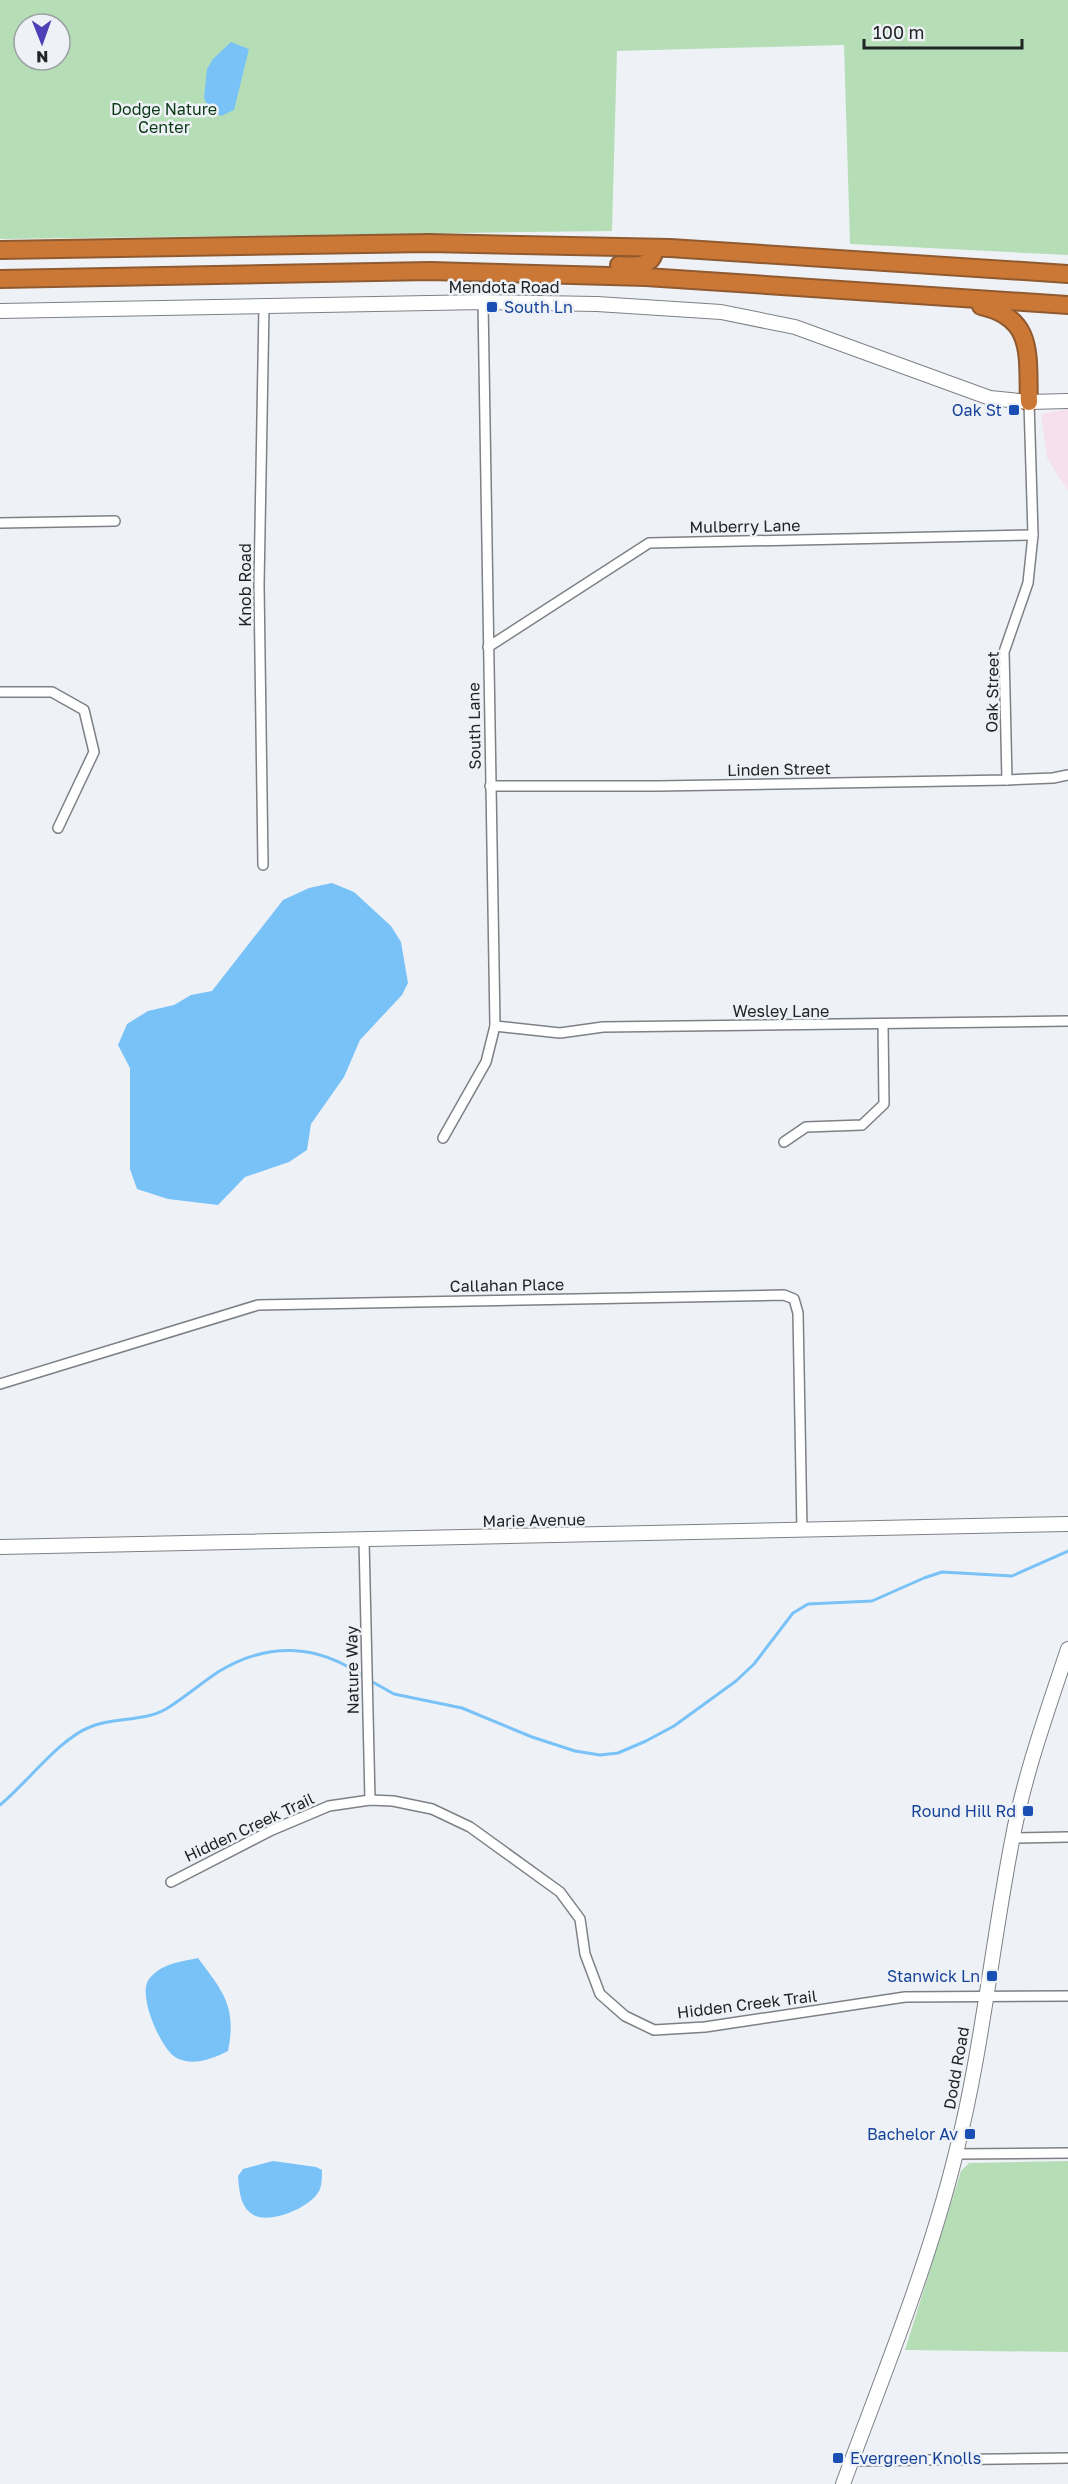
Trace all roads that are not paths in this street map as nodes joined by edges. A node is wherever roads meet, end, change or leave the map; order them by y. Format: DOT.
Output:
graph roads {
  1 [pos="655,248"];
  2 [pos="0,250"];
  3 [pos="492,273"];
  4 [pos="1068,274"];
  5 [pos="0,279"];
  6 [pos="942,297"];
  7 [pos="483,302"];
  8 [pos="1068,305"];
  9 [pos="264,306"];
  10 [pos="0,311"];
  11 [pos="1068,401"];
  12 [pos="1029,402"];
  13 [pos="115,521"];
  14 [pos="0,523"];
  15 [pos="1033,536"];
  16 [pos="488,647"];
  17 [pos="0,692"];
  18 [pos="1068,775"];
  19 [pos="1007,780"];
  20 [pos="490,786"];
  21 [pos="58,828"];
  22 [pos="263,865"];
  23 [pos="1068,1021"];
  24 [pos="882,1025"];
  25 [pos="495,1026"];
  26 [pos="443,1138"];
  27 [pos="783,1142"];
  28 [pos="0,1384"];
  29 [pos="1068,1524"];
  30 [pos="802,1531"];
  31 [pos="364,1540"];
  32 [pos="0,1547"];
  33 [pos="1068,1649"];
  34 [pos="370,1800"];
  35 [pos="1068,1837"];
  36 [pos="1012,1838"];
  37 [pos="171,1882"];
  38 [pos="1068,1996"];
  39 [pos="985,1998"];
  40 [pos="1068,2153"];
  41 [pos="956,2154"];
  42 [pos="1068,2458"];
  43 [pos="852,2461"];
  44 [pos="843,2484"];
  1 -- 2 [label="highway"];
  1 -- 3 [label="highway"];
  1 -- 4 [label="highway"];
  3 -- 5 [label="highway"];
  3 -- 6 [label="highway"];
  6 -- 8 [label="highway"];
  6 -- 12 [label="highway"];
  7 -- 9 [label="street, Mendota Road"];
  7 -- 12 [label="street, Mendota Road"];
  7 -- 16 [label="street, South Lane"];
  9 -- 10 [label="street, Mendota Road"];
  9 -- 22 [label="street, Knob Road"];
  11 -- 12 [label="street, Mendota Road"];
  12 -- 15 [label="street, Oak Street"];
  13 -- 14 [label="street"];
  15 -- 16 [label="street, Mulberry Lane"];
  15 -- 19 [label="street, Oak Street"];
  16 -- 20 [label="street, South Lane"];
  17 -- 21 [label="street"];
  18 -- 19 [label="street, Linden Street"];
  19 -- 20 [label="street, Linden Street"];
  20 -- 25 [label="street, South Lane"];
  23 -- 24 [label="street, Wesley Lane"];
  24 -- 25 [label="street, Wesley Lane"];
  24 -- 27 [label="street"];
  25 -- 26 [label="street, South Lane"];
  28 -- 30 [label="street, Callahan Place"];
  29 -- 30 [label="street, Marie Avenue"];
  30 -- 31 [label="street, Marie Avenue"];
  31 -- 32 [label="street, Marie Avenue"];
  31 -- 34 [label="street, Nature Way"];
  33 -- 36 [label="street, Dodd Road"];
  34 -- 37 [label="street, Hidden Creek Trail"];
  34 -- 39 [label="street, Hidden Creek Trail"];
  35 -- 36 [label="street"];
  36 -- 39 [label="street, Dodd Road"];
  38 -- 39 [label="street, Hidden Creek Trail"];
  39 -- 41 [label="street, Dodd Road"];
  40 -- 41 [label="street"];
  41 -- 43 [label="street, Dodd Road"];
  42 -- 43 [label="street"];
  43 -- 44 [label="street, Dodd Road"];
}
